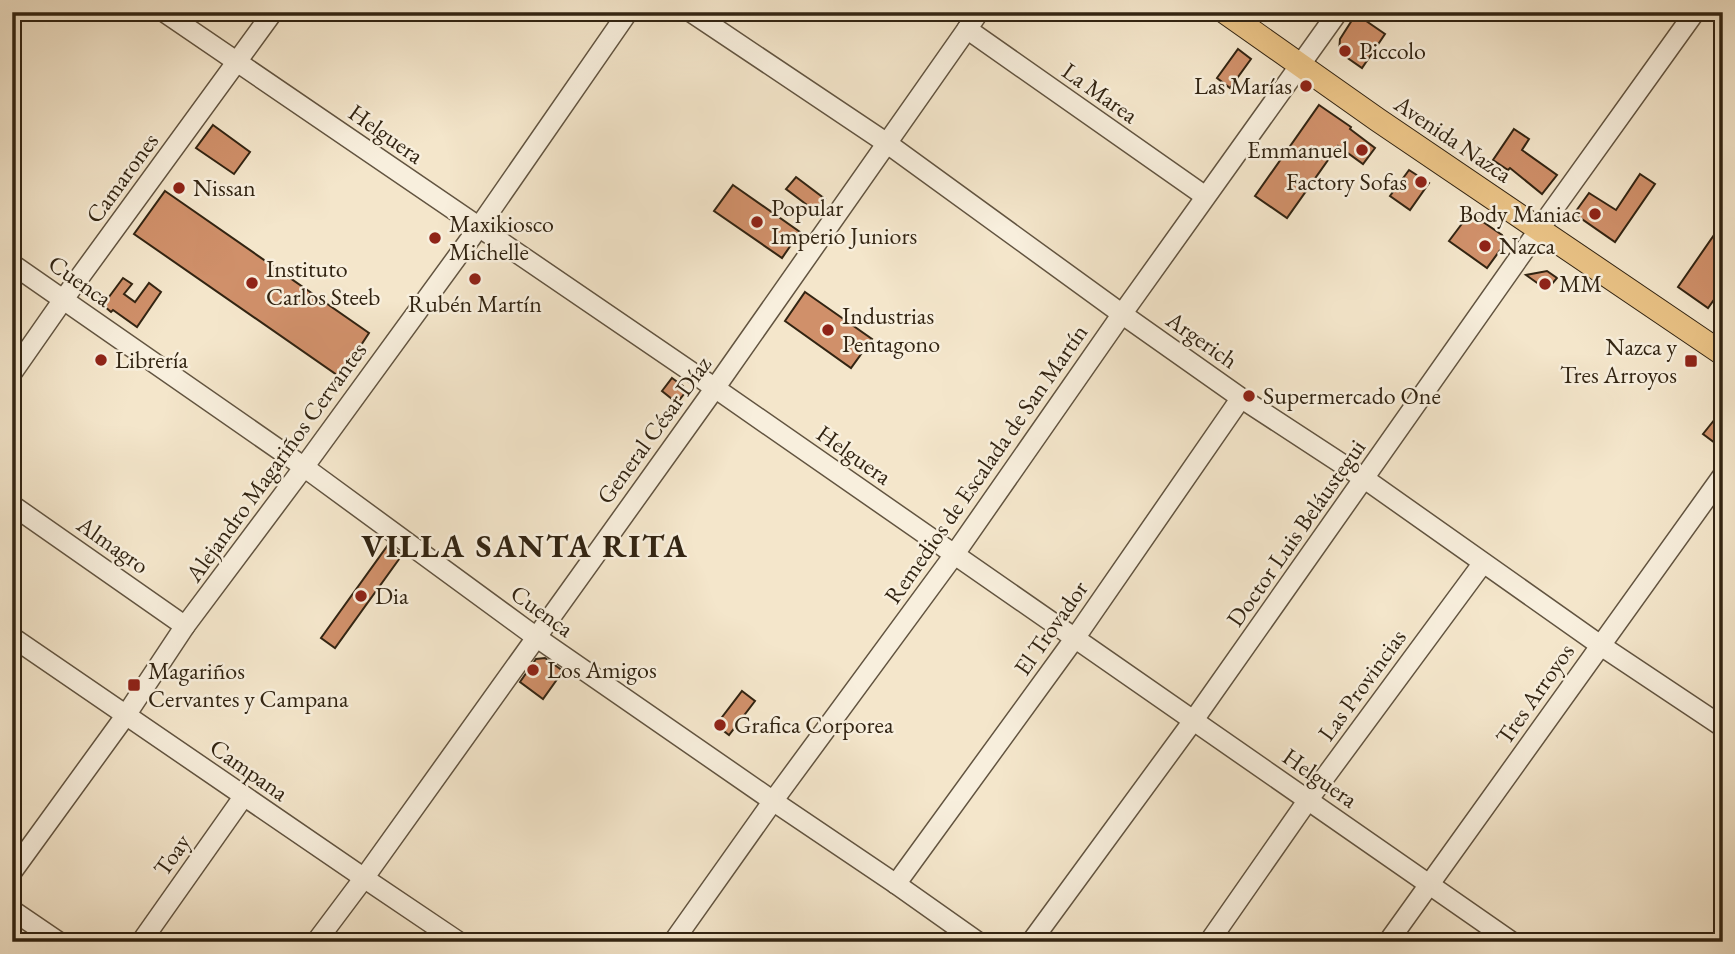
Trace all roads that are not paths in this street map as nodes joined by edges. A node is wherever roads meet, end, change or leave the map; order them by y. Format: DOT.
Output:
graph roads {
  1 [pos="164,12"];
  2 [pos="273,12"];
  3 [pos="628,12"];
  4 [pos="691,12"];
  5 [pos="979,12"];
  6 [pos="1225,12"];
  7 [pos="1338,12"];
  8 [pos="1695,12"];
  9 [pos="967,29"];
  10 [pos="238,61"];
  11 [pos="1300,65"];
  12 [pos="888,144"];
  13 [pos="1205,196"];
  14 [pos="479,227"];
  15 [pos="1540,229"];
  16 [pos="12,264"];
  17 [pos="63,300"];
  18 [pos="1122,314"];
  19 [pos="1723,354"];
  20 [pos="12,373"];
  21 [pos="715,388"];
  22 [pos="1241,398"];
  23 [pos="304,467"];
  24 [pos="1723,475"];
  25 [pos="1365,479"];
  26 [pos="12,505"];
  27 [pos="954,555"];
  28 [pos="1483,563"];
  29 [pos="185,626"];
  30 [pos="12,637"];
  31 [pos="536,637"];
  32 [pos="1074,638"];
  33 [pos="1600,645"];
  34 [pos="126,715"];
  35 [pos="1194,720"];
  36 [pos="1723,727"];
  37 [pos="244,796"];
  38 [pos="1308,800"];
  39 [pos="772,801"];
  40 [pos="12,872"];
  41 [pos="364,878"];
  42 [pos="897,884"];
  43 [pos="1430,884"];
  44 [pos="12,910"];
  45 [pos="59,942"];
  46 [pos="141,942"];
  47 [pos="316,942"];
  48 [pos="459,942"];
  49 [pos="673,942"];
  50 [pos="978,942"];
  51 [pos="1031,942"];
  52 [pos="1209,942"];
  53 [pos="1388,942"];
  54 [pos="1513,942"];
  1 -- 10 [label="street, Helguera"];
  2 -- 10 [label="street, Camarones"];
  3 -- 14 [label="street, Alejandro Magariños Cervantes"];
  4 -- 12 [label="street, Argerich"];
  5 -- 9 [label="street, General César Díaz"];
  6 -- 11 [label="main road, Avenida Nazca"];
  7 -- 11 [label="street, Remedios de Escalada de San Martín"];
  8 -- 15 [label="street, Doctor Luis Beláustegui"];
  9 -- 12 [label="street, General César Díaz"];
  9 -- 13 [label="street, La Marea"];
  10 -- 14 [label="street, Helguera"];
  10 -- 17 [label="street, Camarones"];
  11 -- 13 [label="street, Remedios de Escalada de San Martín"];
  11 -- 15 [label="main road, Avenida Nazca"];
  12 -- 18 [label="street, Argerich"];
  12 -- 21 [label="street, General César Díaz"];
  13 -- 18 [label="street, Remedios de Escalada de San Martín"];
  14 -- 21 [label="street, Helguera"];
  14 -- 23 [label="street, Alejandro Magariños Cervantes"];
  15 -- 19 [label="main road, Avenida Nazca"];
  15 -- 25 [label="street, Doctor Luis Beláustegui"];
  16 -- 17 [label="street, Cuenca"];
  17 -- 20 [label="street, Camarones"];
  17 -- 23 [label="street, Cuenca"];
  18 -- 22 [label="street, Argerich"];
  18 -- 27 [label="street, Remedios de Escalada de San Martín"];
  21 -- 27 [label="street, Helguera"];
  21 -- 31 [label="street, General César Díaz"];
  22 -- 25 [label="street, Argerich"];
  22 -- 32 [label="street, El Trovador"];
  23 -- 29 [label="street, Alejandro Magariños Cervantes"];
  23 -- 31 [label="street, Cuenca"];
  24 -- 33 [label="street, Tres Arroyos"];
  25 -- 28 [label="street, Argerich"];
  25 -- 35 [label="street, Doctor Luis Beláustegui"];
  26 -- 29 [label="street, Almagro"];
  27 -- 32 [label="street, Helguera"];
  27 -- 39 [label="street, Remedios de Escalada de San Martín"];
  28 -- 33 [label="street, Argerich"];
  28 -- 38 [label="street, Las Provincias"];
  29 -- 34 [label="street, Alejandro Magariños Cervantes"];
  30 -- 34 [label="street, Campana"];
  31 -- 39 [label="street, Cuenca"];
  31 -- 41 [label="street, General César Díaz"];
  32 -- 35 [label="street, Helguera"];
  32 -- 42 [label="street, El Trovador"];
  33 -- 36 [label="street, Argerich"];
  33 -- 43 [label="street, Tres Arroyos"];
  34 -- 37 [label="street, Campana"];
  34 -- 40 [label="street, Alejandro Magariños Cervantes"];
  35 -- 38 [label="street, Helguera"];
  35 -- 51 [label="street, Doctor Luis Beláustegui"];
  37 -- 41 [label="street, Campana"];
  37 -- 46 [label="street, Toay"];
  38 -- 43 [label="street, Helguera"];
  38 -- 52 [label="street, Las Provincias"];
  39 -- 42 [label="street, Cuenca"];
  39 -- 49 [label="street, Remedios de Escalada de San Martín"];
  41 -- 47 [label="street, General César Díaz"];
  41 -- 48 [label="street, Campana"];
  42 -- 50 [label="street, Cuenca"];
  43 -- 53 [label="street, Tres Arroyos"];
  43 -- 54 [label="street, Helguera"];
  44 -- 45 [label="street"];
}
